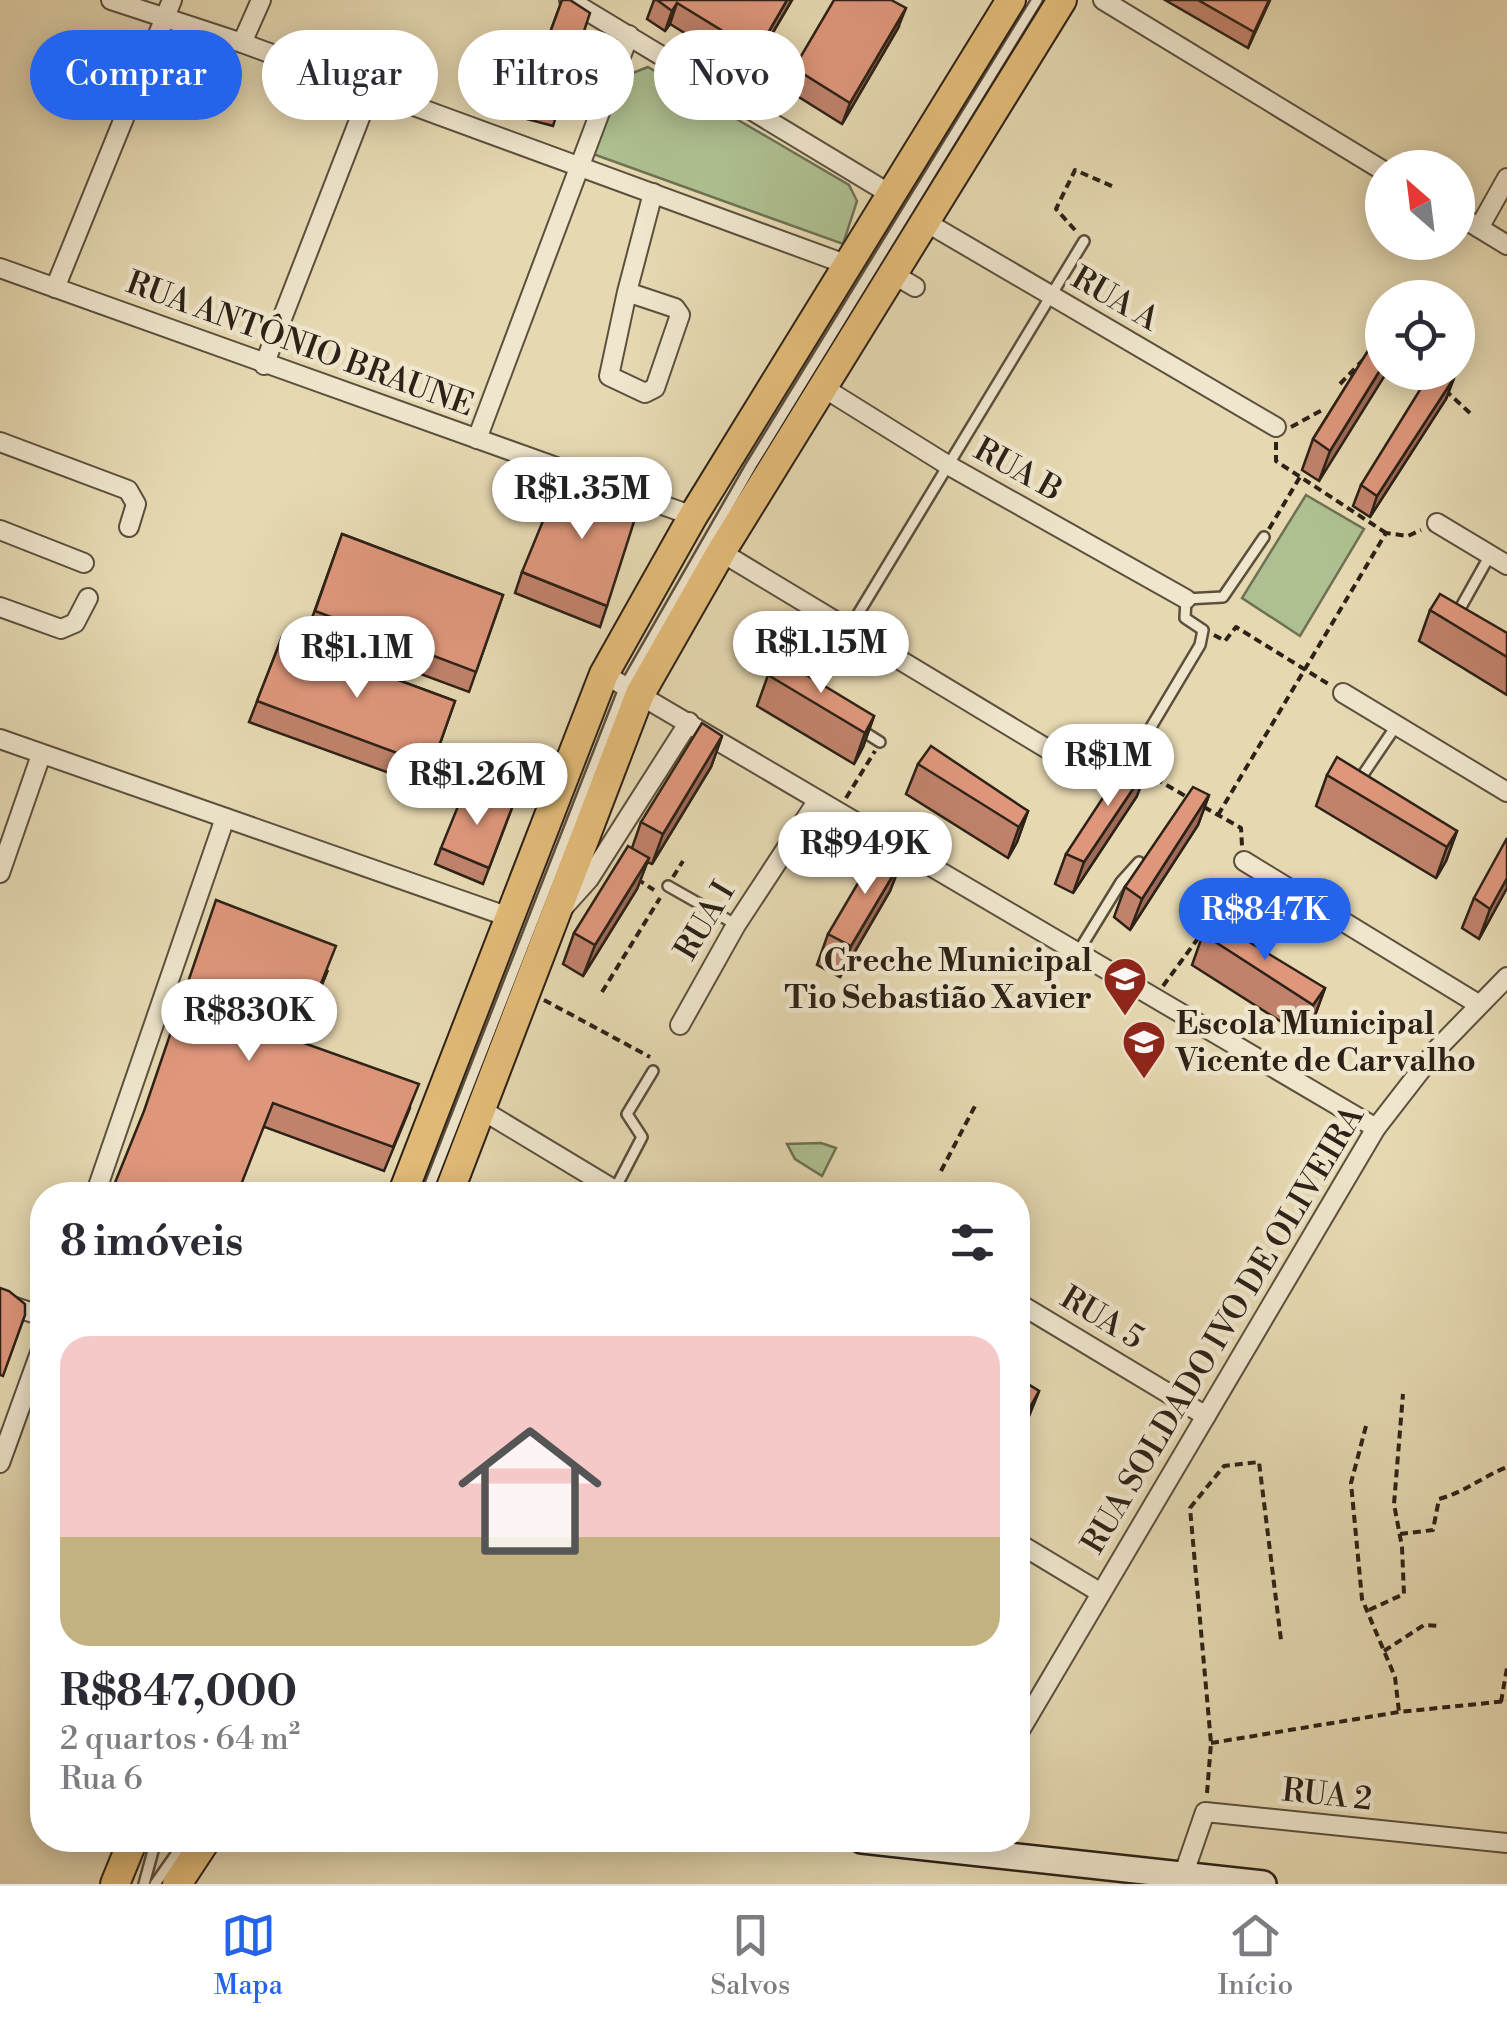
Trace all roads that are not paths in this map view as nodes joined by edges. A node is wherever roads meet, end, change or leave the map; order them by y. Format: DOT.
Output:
graph roads {
  1 [pos="111,0"];
  2 [pos="261,0"];
  3 [pos="569,0"];
  4 [pos="1011,0"];
  5 [pos="1038,0"];
  6 [pos="1062,0"];
  7 [pos="1103,0"];
  8 [pos="169,9"];
  9 [pos="213,30"];
  10 [pos="621,30"];
  11 [pos="634,37"];
  12 [pos="242,44"];
  13 [pos="262,52"];
  14 [pos="438,116"];
  15 [pos="359,120"];
  16 [pos="595,120"];
  17 [pos="1365,160"];
  18 [pos="577,165"];
  19 [pos="1507,178"];
  20 [pos="654,193"];
  21 [pos="890,194"];
  22 [pos="924,222"];
  23 [pos="1475,226"];
  24 [pos="1478,228"];
  25 [pos="1084,241"];
  26 [pos="1507,245"];
  27 [pos="848,266"];
  28 [pos="0,268"];
  29 [pos="56,288"];
  30 [pos="627,292"];
  31 [pos="1054,298"];
  32 [pos="264,365"];
  33 [pos="824,388"];
  34 [pos="1276,427"];
  35 [pos="476,439"];
  36 [pos="0,442"];
  37 [pos="946,464"];
  38 [pos="693,516"];
  39 [pos="1437,523"];
  40 [pos="130,528"];
  41 [pos="0,530"];
  42 [pos="1264,537"];
  43 [pos="721,552"];
  44 [pos="1490,555"];
  45 [pos="84,563"];
  46 [pos="1507,565"];
  47 [pos="88,598"];
  48 [pos="1186,600"];
  49 [pos="0,606"];
  50 [pos="847,628"];
  51 [pos="1468,630"];
  52 [pos="623,684"];
  53 [pos="1343,693"];
  54 [pos="822,706"];
  55 [pos="689,722"];
  56 [pos="851,724"];
  57 [pos="1396,726"];
  58 [pos="0,739"];
  59 [pos="880,742"];
  60 [pos="41,754"];
  61 [pos="1074,765"];
  62 [pos="1507,792"];
  63 [pos="1373,796"];
  64 [pos="818,800"];
  65 [pos="225,818"];
  66 [pos="1244,861"];
  67 [pos="1139,862"];
  68 [pos="0,873"];
  69 [pos="668,886"];
  70 [pos="509,916"];
  71 [pos="555,916"];
  72 [pos="736,924"];
  73 [pos="1078,952"];
  74 [pos="1507,977"];
  75 [pos="1478,1004"];
  76 [pos="680,1025"];
  77 [pos="656,1066"];
  78 [pos="482,1110"];
  79 [pos="1376,1128"];
  80 [pos="100,1182"];
  81 [pos="407,1182"];
  82 [pos="431,1182"];
  83 [pos="453,1182"];
  84 [pos="601,1182"];
  85 [pos="622,1182"];
  86 [pos="0,1302"];
  87 [pos="1030,1310"];
  88 [pos="30,1312"];
  89 [pos="30,1380"];
  90 [pos="1206,1416"];
  91 [pos="0,1463"];
  92 [pos="1030,1549"];
  93 [pos="1100,1593"];
  94 [pos="1030,1713"];
  95 [pos="1507,1843"];
  96 [pos="128,1852"];
  97 [pos="153,1852"];
  98 [pos="178,1852"];
  99 [pos="198,1852"];
  100 [pos="992,1852"];
  101 [pos="1184,1873"];
  102 [pos="115,1884"];
  103 [pos="144,1884"];
  104 [pos="156,1884"];
  105 [pos="177,1884"];
  106 [pos="1262,1884"];
  1 -- 8 [label="street"];
  2 -- 12 [label="street"];
  3 -- 10 [label="street"];
  4 -- 21 [label="main road"];
  5 -- 52 [label="lane"];
  6 -- 22 [label="main road"];
  7 -- 17 [label="street"];
  8 -- 9 [label="street"];
  8 -- 29 [label="street"];
  11 -- 21 [label="street"];
  12 -- 13 [label="street"];
  14 -- 18 [label="street"];
  15 -- 32 [label="street"];
  16 -- 18 [label="street"];
  18 -- 20 [label="street"];
  18 -- 35 [label="street"];
  19 -- 24 [label="street"];
  20 -- 27 [label="street"];
  20 -- 30 [label="street"];
  21 -- 27 [label="main road"];
  22 -- 31 [label="street, RUA A"];
  22 -- 33 [label="main road"];
  23 -- 24 [label="street"];
  24 -- 26 [label="street"];
  25 -- 31 [label="lane"];
  27 -- 38 [label="main road"];
  28 -- 29 [label="street, RUA ANTÔNIO BRAUNE"];
  29 -- 32 [label="street, RUA ANTÔNIO BRAUNE"];
  30 -- 30 [label="street"];
  31 -- 34 [label="street, RUA A"];
  31 -- 37 [label="lane"];
  32 -- 35 [label="street, RUA ANTÔNIO BRAUNE"];
  33 -- 37 [label="street, RUA B"];
  33 -- 43 [label="main road"];
  35 -- 38 [label="street, RUA ANTÔNIO BRAUNE"];
  36 -- 40 [label="street"];
  37 -- 48 [label="street, RUA B"];
  37 -- 50 [label="lane"];
  38 -- 52 [label="main road"];
  39 -- 44 [label="street"];
  41 -- 45 [label="street"];
  42 -- 48 [label="lane"];
  43 -- 50 [label="street"];
  43 -- 52 [label="main road"];
  44 -- 46 [label="street"];
  44 -- 51 [label="lane"];
  47 -- 49 [label="street"];
  48 -- 61 [label="lane"];
  50 -- 54 [label="lane"];
  50 -- 61 [label="street"];
  52 -- 55 [label="street"];
  52 -- 70 [label="main road"];
  52 -- 71 [label="main road"];
  52 -- 82 [label="lane"];
  53 -- 57 [label="street"];
  55 -- 64 [label="street"];
  55 -- 71 [label="street"];
  56 -- 59 [label="lane"];
  57 -- 62 [label="street"];
  57 -- 63 [label="lane"];
  58 -- 60 [label="street"];
  60 -- 65 [label="street"];
  60 -- 68 [label="street"];
  64 -- 72 [label="street, RUA I"];
  64 -- 73 [label="street"];
  65 -- 70 [label="street"];
  65 -- 80 [label="street"];
  66 -- 75 [label="street"];
  67 -- 73 [label="lane"];
  69 -- 72 [label="lane"];
  70 -- 81 [label="main road"];
  71 -- 78 [label="main road"];
  72 -- 76 [label="street, RUA I"];
  73 -- 79 [label="street"];
  74 -- 75 [label="street, RUA SOLDADO IVO DE OLIVEIRA"];
  75 -- 79 [label="street, RUA SOLDADO IVO DE OLIVEIRA"];
  77 -- 85 [label="lane"];
  78 -- 83 [label="main road"];
  78 -- 84 [label="street"];
  79 -- 90 [label="street, RUA SOLDADO IVO DE OLIVEIRA"];
  86 -- 88 [label="street"];
  87 -- 90 [label="street, RUA 5"];
  89 -- 91 [label="street"];
  90 -- 93 [label="street, RUA SOLDADO IVO DE OLIVEIRA"];
  92 -- 93 [label="street"];
  93 -- 94 [label="street, RUA SOLDADO IVO DE OLIVEIRA"];
  95 -- 101 [label="street, RUA 2"];
  96 -- 102 [label="main road"];
  97 -- 103 [label="lane"];
  98 -- 104 [label="lane"];
  99 -- 105 [label="main road"];
  100 -- 101 [label="street"];
  101 -- 106 [label="street"];
}
